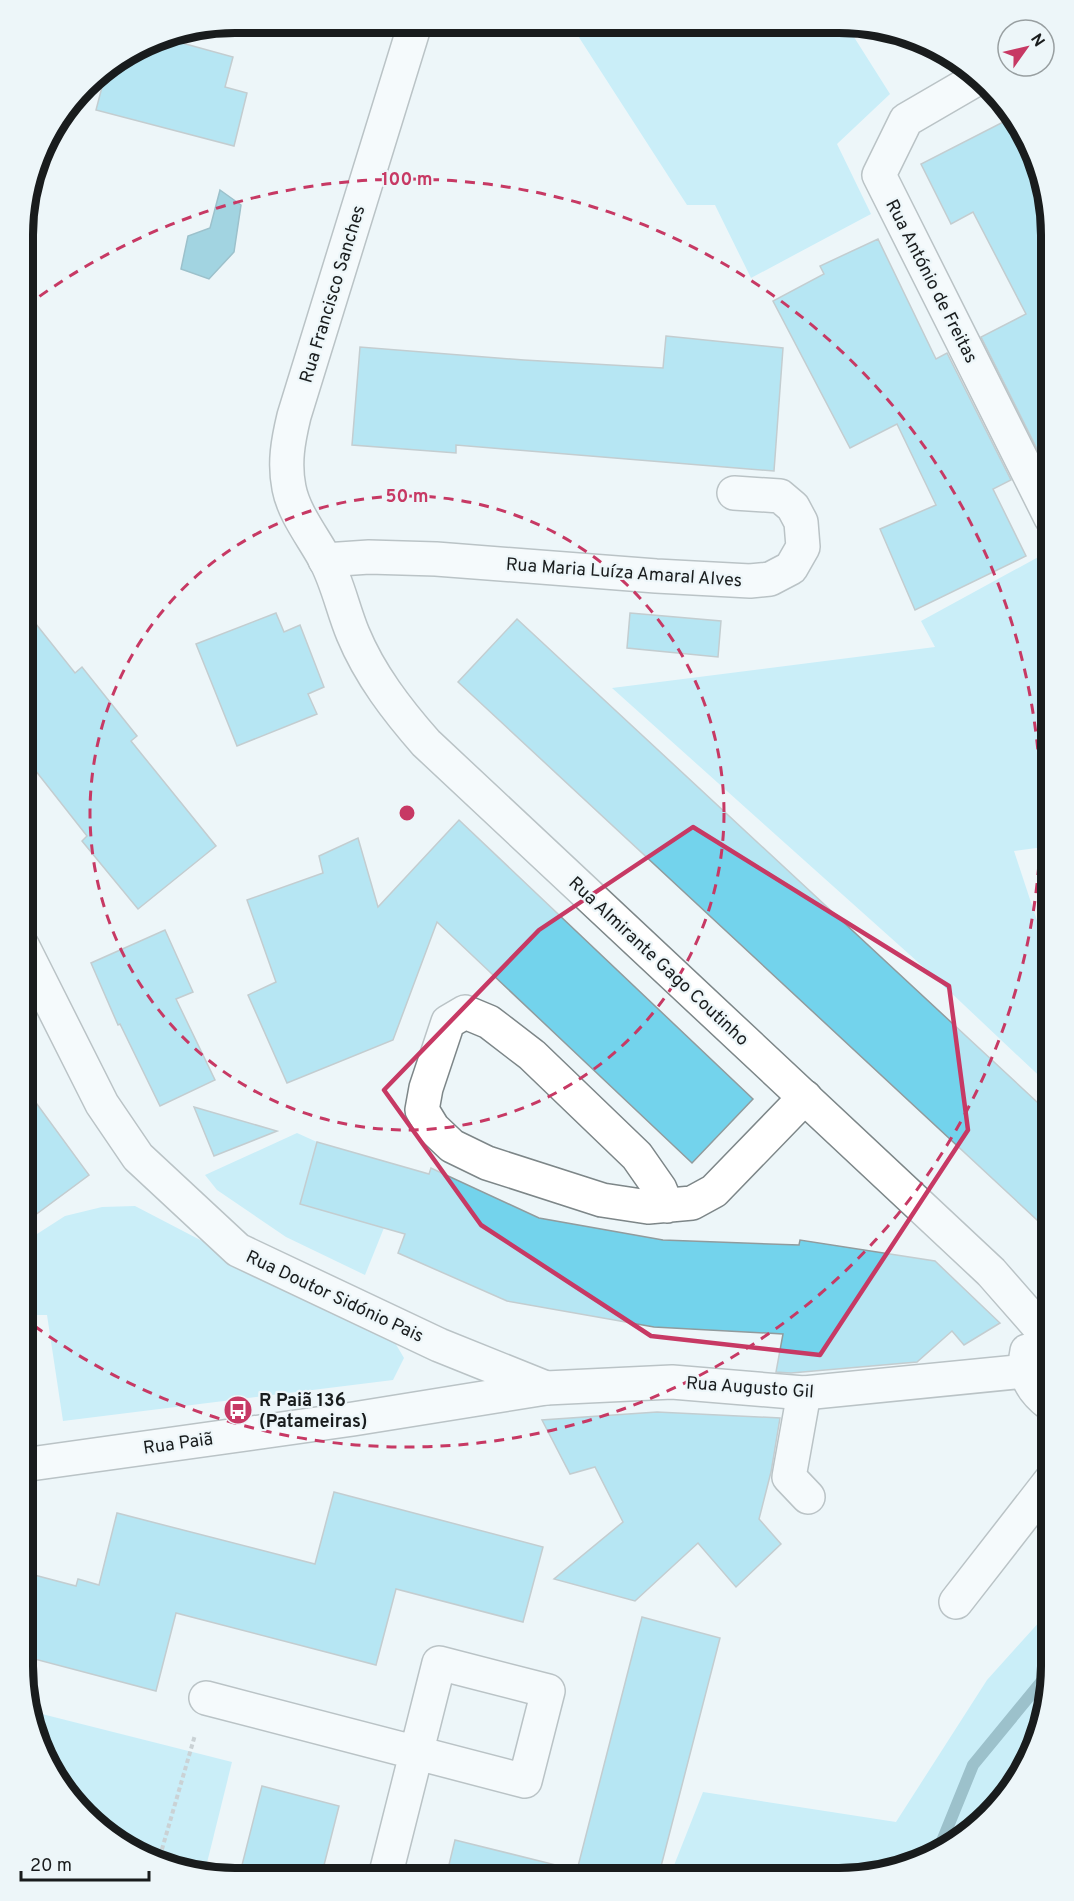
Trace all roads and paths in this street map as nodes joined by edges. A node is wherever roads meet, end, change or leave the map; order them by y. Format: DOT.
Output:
graph roads {
  1 [pos="412,33"];
  2 [pos="971,82"];
  3 [pos="734,493"];
  4 [pos="1041,498"];
  5 [pos="326,560"];
  6 [pos="33,967"];
  7 [pos="805,1097"];
  8 [pos="667,1206"];
  9 [pos="1041,1320"];
  10 [pos="1041,1331"];
  11 [pos="1026,1371"];
  12 [pos="546,1388"];
  13 [pos="804,1394"];
  14 [pos="1041,1398"];
  15 [pos="33,1464"];
  16 [pos="1041,1493"];
  17 [pos="808,1497"];
  18 [pos="956,1602"];
  19 [pos="206,1698"];
  20 [pos="161,1854"];
  21 [pos="387,1868"];
  1 -- 5 [label="street, Rua Francisco Sanches"];
  2 -- 4 [label="street, Rua António de Freitas"];
  3 -- 5 [label="street, Rua Maria Luíza Amaral Alves"];
  5 -- 7 [label="street, Rua Almirante Gago Coutinho"];
  6 -- 12 [label="street, Rua Doutor Sidónio Pais"];
  7 -- 8 [label="street"];
  7 -- 9 [label="street, Rua Almirante Gago Coutinho"];
  8 -- 8 [label="street"];
  10 -- 11 [label="street"];
  11 -- 13 [label="street, Rua Augusto Gil"];
  11 -- 14 [label="street"];
  12 -- 13 [label="street, Rua Augusto Gil"];
  12 -- 15 [label="street, Rua Paiã"];
  13 -- 17 [label="street"];
  16 -- 18 [label="street"];
  19 -- 20 [label="path"];
  19 -- 21 [label="street"];
}
